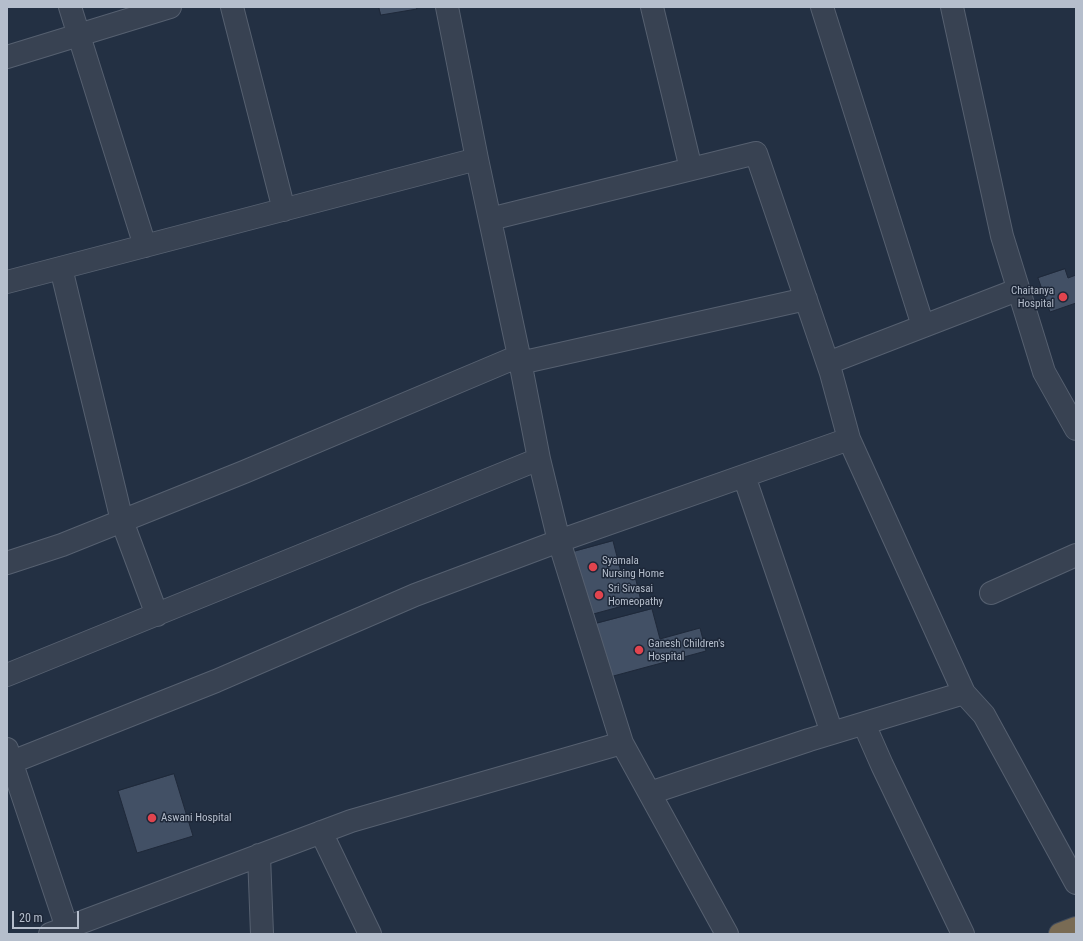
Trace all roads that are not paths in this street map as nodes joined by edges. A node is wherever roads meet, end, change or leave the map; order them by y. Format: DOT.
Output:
graph roads {
  1 [pos="70,7"];
  2 [pos="170,7"];
  3 [pos="232,7"];
  4 [pos="448,7"];
  5 [pos="652,7"];
  6 [pos="822,7"];
  7 [pos="952,7"];
  8 [pos="78,35"];
  9 [pos="7,56"];
  10 [pos="477,159"];
  11 [pos="691,169"];
  12 [pos="284,210"];
  13 [pos="490,220"];
  14 [pos="145,246"];
  15 [pos="60,268"];
  16 [pos="7,282"];
  17 [pos="1017,290"];
  18 [pos="806,299"];
  19 [pos="923,326"];
  20 [pos="519,360"];
  21 [pos="828,363"];
  22 [pos="1076,429"];
  23 [pos="849,439"];
  24 [pos="539,459"];
  25 [pos="744,476"];
  26 [pos="122,521"];
  27 [pos="560,541"];
  28 [pos="1076,555"];
  29 [pos="7,563"];
  30 [pos="991,593"];
  31 [pos="157,615"];
  32 [pos="7,675"];
  33 [pos="964,693"];
  34 [pos="864,724"];
  35 [pos="832,733"];
  36 [pos="622,743"];
  37 [pos="8,758"];
  38 [pos="650,793"];
  39 [pos="321,832"];
  40 [pos="259,855"];
  41 [pos="1076,883"];
  42 [pos="1076,928"];
  43 [pos="59,931"];
  44 [pos="262,934"];
  45 [pos="370,934"];
  46 [pos="727,934"];
  47 [pos="963,934"];
  48 [pos="1060,934"];
  1 -- 8 [label="street"];
  2 -- 8 [label="street"];
  3 -- 12 [label="street"];
  4 -- 10 [label="street"];
  5 -- 11 [label="street"];
  6 -- 19 [label="street"];
  7 -- 17 [label="street"];
  8 -- 9 [label="street"];
  8 -- 14 [label="street"];
  10 -- 12 [label="street"];
  10 -- 13 [label="street"];
  11 -- 13 [label="street"];
  11 -- 18 [label="street"];
  12 -- 14 [label="street"];
  13 -- 20 [label="street"];
  14 -- 15 [label="street"];
  15 -- 16 [label="street"];
  15 -- 26 [label="street"];
  17 -- 19 [label="street"];
  17 -- 22 [label="street"];
  18 -- 20 [label="street"];
  18 -- 21 [label="street"];
  19 -- 21 [label="street"];
  20 -- 24 [label="street"];
  20 -- 26 [label="street"];
  21 -- 23 [label="street"];
  23 -- 25 [label="street"];
  23 -- 33 [label="street"];
  24 -- 27 [label="street"];
  24 -- 31 [label="street"];
  25 -- 27 [label="street"];
  25 -- 35 [label="street"];
  26 -- 29 [label="street"];
  26 -- 31 [label="street"];
  27 -- 36 [label="street"];
  27 -- 37 [label="street"];
  28 -- 30 [label="street"];
  31 -- 32 [label="street"];
  33 -- 34 [label="street"];
  33 -- 41 [label="street"];
  34 -- 35 [label="street"];
  34 -- 47 [label="street"];
  35 -- 38 [label="street"];
  36 -- 38 [label="street"];
  36 -- 39 [label="street"];
  37 -- 43 [label="street"];
  38 -- 46 [label="street"];
  39 -- 40 [label="street"];
  39 -- 45 [label="street"];
  40 -- 43 [label="street"];
  40 -- 44 [label="street"];
  42 -- 48 [label="highway"];
}
